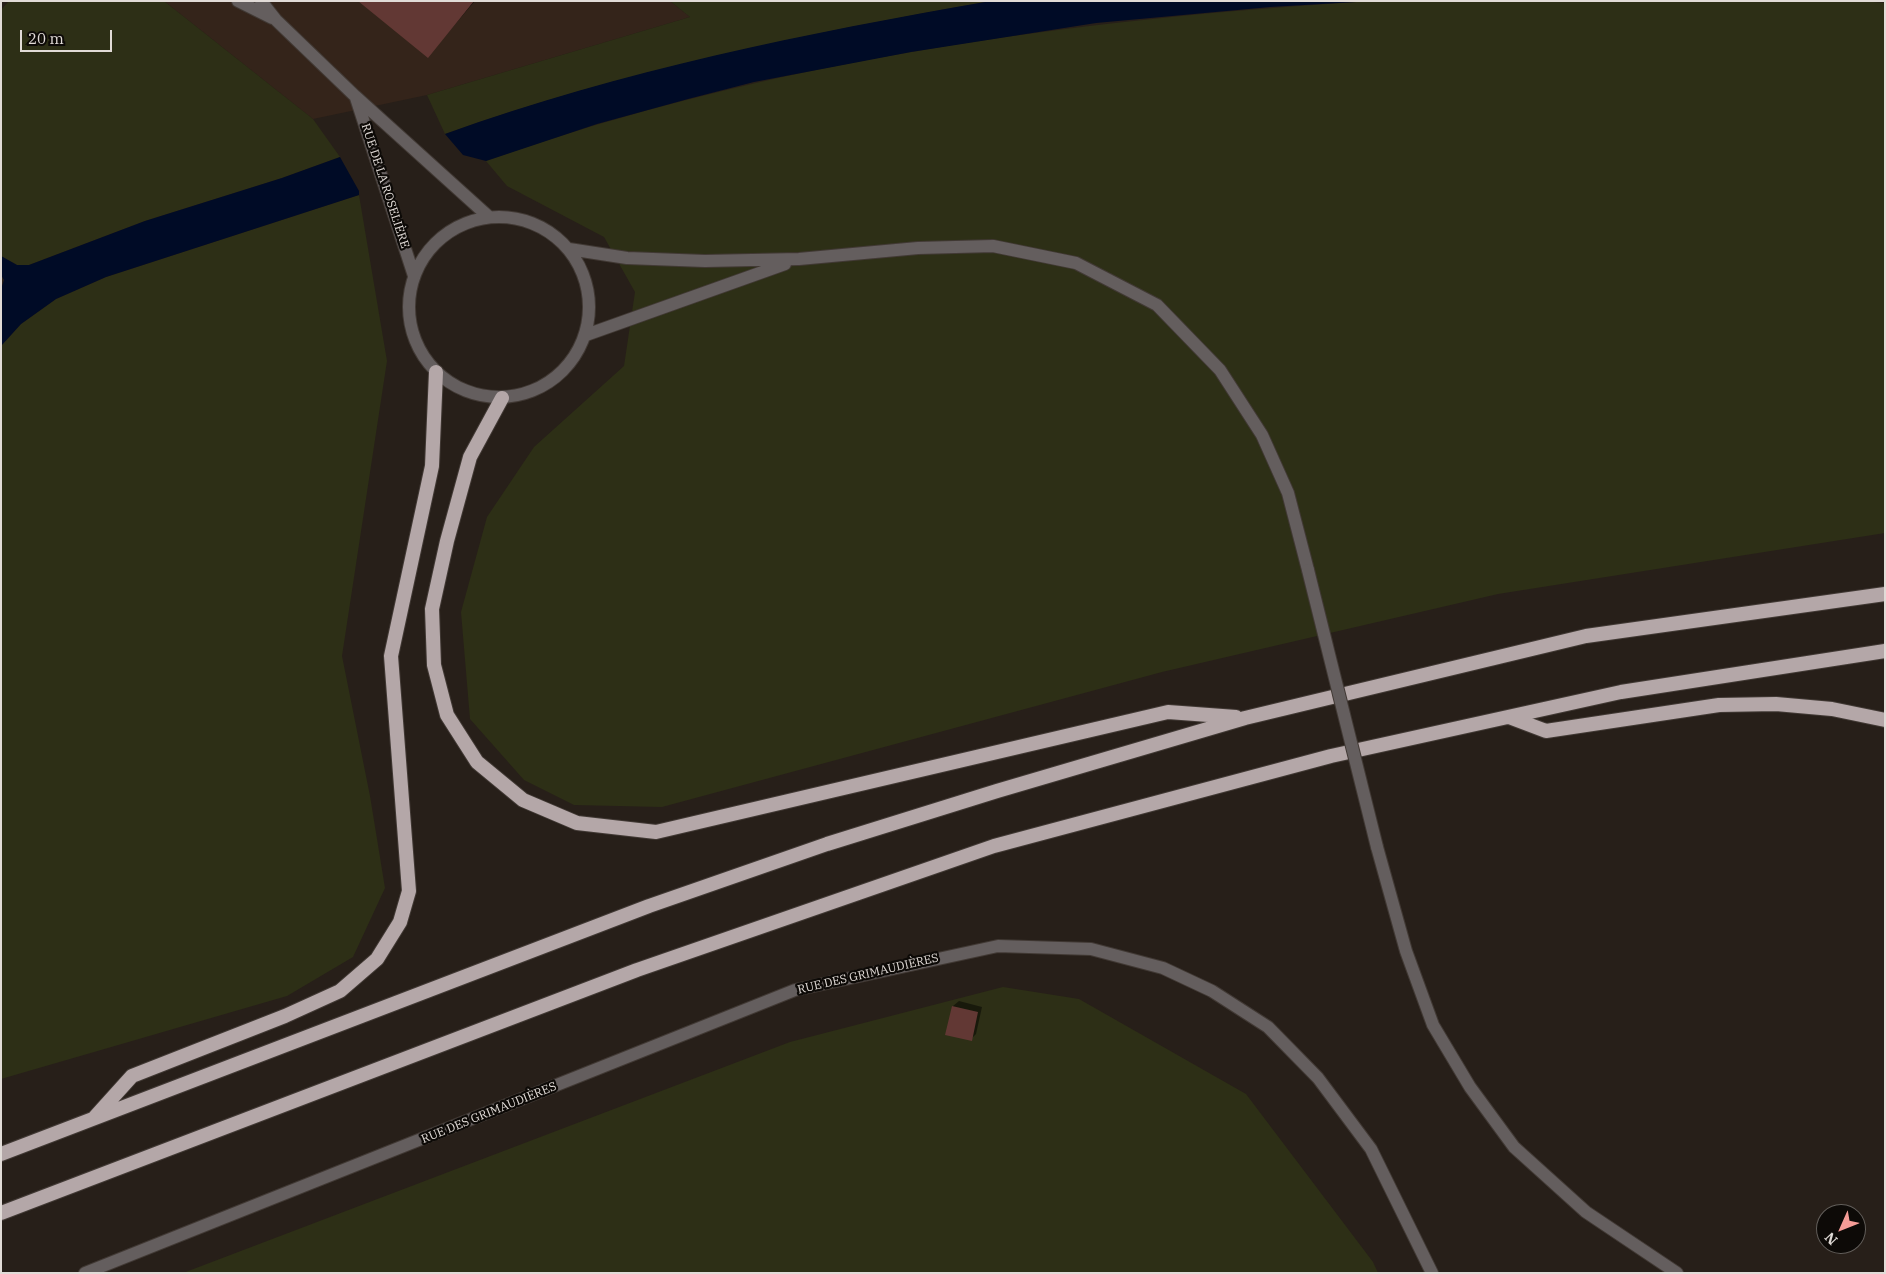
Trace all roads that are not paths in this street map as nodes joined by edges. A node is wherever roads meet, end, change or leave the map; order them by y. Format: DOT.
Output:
graph roads {
  1 [pos="238,1"];
  2 [pos="261,1"];
  3 [pos="276,20"];
  4 [pos="355,96"];
  5 [pos="489,217"];
  6 [pos="569,249"];
  7 [pos="799,259"];
  8 [pos="414,276"];
  9 [pos="586,335"];
  10 [pos="436,372"];
  11 [pos="502,398"];
  12 [pos="1885,594"];
  13 [pos="1885,651"];
  14 [pos="1509,717"];
  15 [pos="1245,718"];
  16 [pos="1885,720"];
  17 [pos="94,1118"];
  18 [pos="1,1154"];
  19 [pos="1,1213"];
  20 [pos="1676,1272"];
  21 [pos="85,1273"];
  22 [pos="1432,1273"];
  1 -- 3 [label="street, RUE DE LA ROSELIÈRE"];
  2 -- 3 [label="street, RUE DE LA ROSELIÈRE"];
  3 -- 4 [label="street, RUE DE LA ROSELIÈRE"];
  4 -- 5 [label="street, RUE DE LA ROSELIÈRE"];
  4 -- 8 [label="street, RUE DE LA ROSELIÈRE"];
  5 -- 6 [label="street"];
  5 -- 8 [label="street"];
  6 -- 7 [label="street"];
  6 -- 9 [label="street"];
  7 -- 9 [label="street"];
  7 -- 20 [label="street, bridge"];
  8 -- 10 [label="street"];
  9 -- 11 [label="street"];
  10 -- 11 [label="street"];
  10 -- 17 [label="highway"];
  11 -- 15 [label="highway"];
  12 -- 15 [label="highway"];
  13 -- 14 [label="highway"];
  14 -- 16 [label="highway"];
  14 -- 19 [label="highway"];
  15 -- 17 [label="highway"];
  17 -- 18 [label="highway"];
  21 -- 22 [label="street, RUE DES GRIMAUDIÈRES"];
}
